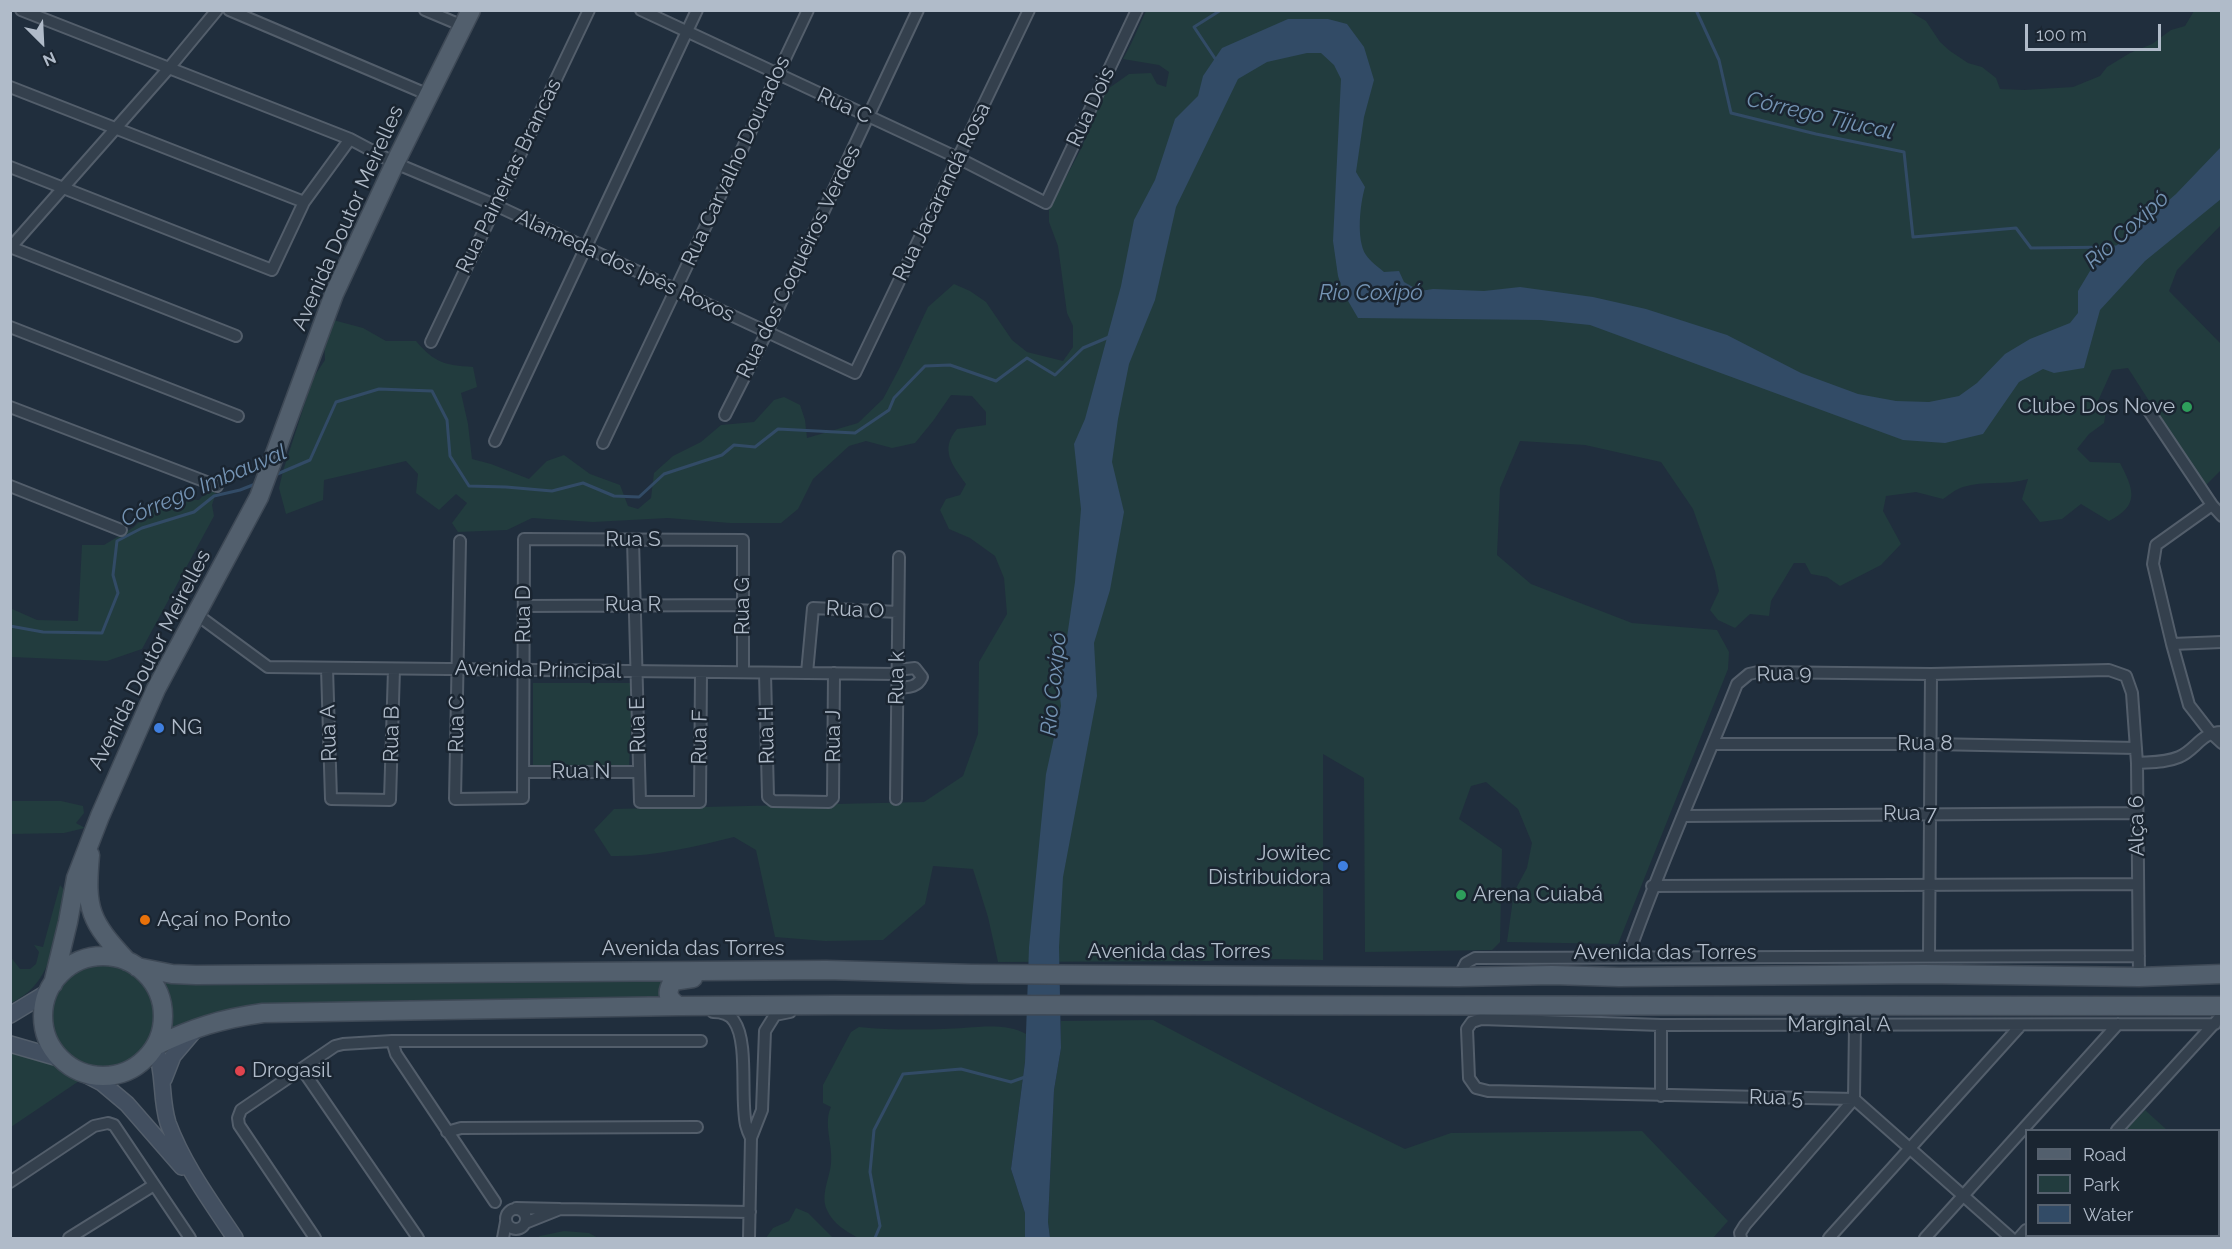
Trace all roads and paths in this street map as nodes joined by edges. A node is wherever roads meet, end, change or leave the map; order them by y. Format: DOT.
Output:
graph roads {
  1 [pos="21,10"];
  2 [pos="217,10"];
  3 [pos="230,10"];
  4 [pos="425,10"];
  5 [pos="589,10"];
  6 [pos="641,10"];
  7 [pos="697,10"];
  8 [pos="808,10"];
  9 [pos="918,10"];
  10 [pos="1029,10"];
  11 [pos="1137,10"];
  12 [pos="467,18"];
  13 [pos="687,33"];
  14 [pos="169,68"];
  15 [pos="777,75"];
  16 [pos="10,87"];
  17 [pos="429,95"];
  18 [pos="868,117"];
  19 [pos="116,129"];
  20 [pos="350,139"];
  21 [pos="958,158"];
  22 [pos="395,163"];
  23 [pos="10,167"];
  24 [pos="63,188"];
  25 [pos="304,202"];
  26 [pos="1046,203"];
  27 [pos="495,205"];
  28 [pos="11,247"];
  29 [pos="585,247"];
  30 [pos="674,290"];
  31 [pos="10,327"];
  32 [pos="767,332"];
  33 [pos="236,336"];
  34 [pos="430,342"];
  35 [pos="855,372"];
  36 [pos="10,407"];
  37 [pos="2148,408"];
  38 [pos="725,415"];
  39 [pos="238,416"];
  40 [pos="495,441"];
  41 [pos="603,443"];
  42 [pos="10,486"];
  43 [pos="217,486"];
  44 [pos="2212,505"];
  45 [pos="2222,516"];
  46 [pos="121,530"];
  47 [pos="525,539"];
  48 [pos="633,540"];
  49 [pos="742,540"];
  50 [pos="460,541"];
  51 [pos="898,557"];
  52 [pos="635,605"];
  53 [pos="743,605"];
  54 [pos="524,606"];
  55 [pos="898,612"];
  56 [pos="196,614"];
  57 [pos="2222,642"];
  58 [pos="2172,644"];
  59 [pos="327,668"];
  60 [pos="394,669"];
  61 [pos="458,669"];
  62 [pos="524,670"];
  63 [pos="636,671"];
  64 [pos="701,672"];
  65 [pos="743,672"];
  66 [pos="897,672"];
  67 [pos="765,673"];
  68 [pos="807,673"];
  69 [pos="834,673"];
  70 [pos="1931,674"];
  71 [pos="2126,676"];
  72 [pos="897,688"];
  73 [pos="2216,732"];
  74 [pos="2222,743"];
  75 [pos="1714,744"];
  76 [pos="1930,744"];
  77 [pos="2136,748"];
  78 [pos="2137,763"];
  79 [pos="523,772"];
  80 [pos="639,772"];
  81 [pos="523,798"];
  82 [pos="833,798"];
  83 [pos="896,799"];
  84 [pos="390,800"];
  85 [pos="640,802"];
  86 [pos="1930,813"];
  87 [pos="2137,813"];
  88 [pos="1684,816"];
  89 [pos="92,839"];
  90 [pos="2138,884"];
  91 [pos="1652,886"];
  92 [pos="1929,886"];
  93 [pos="1628,956"];
  94 [pos="1929,956"];
  95 [pos="2139,956"];
  96 [pos="132,964"];
  97 [pos="826,970"];
  98 [pos="2214,974"];
  99 [pos="1552,975"];
  100 [pos="1459,976"];
  101 [pos="1605,976"];
  102 [pos="2139,977"];
  103 [pos="50,988"];
  104 [pos="835,1005"];
  105 [pos="1546,1005"];
  106 [pos="1594,1005"];
  107 [pos="2201,1005"];
  108 [pos="679,1006"];
  109 [pos="2222,1006"];
  110 [pos="10,1015"];
  111 [pos="2218,1020"];
  112 [pos="1855,1024"];
  113 [pos="2118,1024"];
  114 [pos="1661,1025"];
  115 [pos="2021,1025"];
  116 [pos="199,1026"];
  117 [pos="392,1041"];
  118 [pos="701,1041"];
  119 [pos="10,1044"];
  120 [pos="155,1046"];
  121 [pos="62,1059"];
  122 [pos="302,1069"];
  123 [pos="77,1070"];
  124 [pos="163,1082"];
  125 [pos="1488,1091"];
  126 [pos="1661,1096"];
  127 [pos="1854,1100"];
  128 [pos="697,1127"];
  129 [pos="2120,1129"];
  130 [pos="447,1132"];
  131 [pos="751,1138"];
  132 [pos="1911,1148"];
  133 [pos="10,1182"];
  134 [pos="154,1185"];
  135 [pos="207,1197"];
  136 [pos="1963,1197"];
  137 [pos="495,1203"];
  138 [pos="515,1208"];
  139 [pos="560,1209"];
  140 [pos="750,1212"];
  141 [pos="506,1221"];
  142 [pos="521,1226"];
  143 [pos="69,1239"];
  144 [pos="190,1239"];
  145 [pos="235,1239"];
  146 [pos="315,1239"];
  147 [pos="418,1239"];
  148 [pos="503,1239"];
  149 [pos="509,1239"];
  150 [pos="749,1239"];
  151 [pos="1741,1239"];
  152 [pos="1829,1239"];
  153 [pos="1925,1239"];
  154 [pos="2011,1239"];
  1 -- 14 [label="street, Alameda dos Ipês Roxos"];
  2 -- 14 [label="street"];
  3 -- 17 [label="street"];
  4 -- 12 [label="street"];
  5 -- 27 [label="street, Rua Paineiras Brancas"];
  6 -- 13 [label="street, Rua C"];
  7 -- 13 [label="street"];
  8 -- 15 [label="street, Rua Carvalho Dourados"];
  9 -- 18 [label="street, Rua dos Coqueiros Verdes"];
  10 -- 21 [label="street, Rua Jacarandá Rosa"];
  11 -- 26 [label="street, Rua Dois"];
  12 -- 17 [label="main road, Avenida Doutor Meirelles"];
  13 -- 15 [label="street, Rua C"];
  13 -- 29 [label="street"];
  14 -- 19 [label="street"];
  14 -- 20 [label="street, Alameda dos Ipês Roxos"];
  15 -- 18 [label="street, Rua C"];
  15 -- 30 [label="street, Rua Carvalho Dourados"];
  16 -- 19 [label="street"];
  17 -- 22 [label="main road, Avenida Doutor Meirelles"];
  18 -- 21 [label="street, Rua C"];
  18 -- 32 [label="street, Rua dos Coqueiros Verdes"];
  19 -- 24 [label="street"];
  19 -- 25 [label="street"];
  20 -- 22 [label="street, Alameda dos Ipês Roxos"];
  20 -- 25 [label="street"];
  21 -- 26 [label="street, Rua C"];
  21 -- 35 [label="street, Rua Jacarandá Rosa"];
  22 -- 27 [label="street, Alameda dos Ipês Roxos"];
  22 -- 56 [label="main road, Avenida Doutor Meirelles"];
  23 -- 24 [label="street"];
  24 -- 25 [label="street"];
  24 -- 28 [label="street"];
  27 -- 29 [label="street, Alameda dos Ipês Roxos"];
  27 -- 34 [label="street, Rua Paineiras Brancas"];
  28 -- 33 [label="street"];
  29 -- 30 [label="street, Alameda dos Ipês Roxos"];
  29 -- 40 [label="street"];
  30 -- 32 [label="street, Alameda dos Ipês Roxos"];
  30 -- 41 [label="street, Rua Carvalho Dourados"];
  31 -- 39 [label="street"];
  32 -- 35 [label="street, Alameda dos Ipês Roxos"];
  32 -- 38 [label="street, Rua dos Coqueiros Verdes"];
  36 -- 43 [label="street"];
  37 -- 44 [label="street"];
  42 -- 46 [label="street"];
  44 -- 45 [label="street"];
  44 -- 58 [label="street"];
  47 -- 48 [label="street, Rua S"];
  47 -- 54 [label="street, Rua D"];
  48 -- 49 [label="street, Rua S"];
  48 -- 52 [label="street, Rua E"];
  49 -- 53 [label="street, Rua G"];
  50 -- 61 [label="street, Rua C"];
  51 -- 55 [label="street, Rua k"];
  52 -- 53 [label="street, Rua R"];
  52 -- 54 [label="street, Rua R"];
  52 -- 63 [label="street, Rua E"];
  53 -- 65 [label="street, Rua G"];
  54 -- 62 [label="street, Rua D"];
  55 -- 66 [label="street, Rua k"];
  55 -- 68 [label="street, Rua O"];
  56 -- 59 [label="street, Avenida Principal"];
  56 -- 89 [label="main road, Avenida Doutor Meirelles"];
  57 -- 58 [label="street"];
  58 -- 73 [label="street"];
  59 -- 60 [label="street, Avenida Principal"];
  59 -- 84 [label="street, Rua A"];
  60 -- 61 [label="street, Avenida Principal"];
  60 -- 84 [label="street, Rua B"];
  61 -- 62 [label="street, Avenida Principal"];
  61 -- 81 [label="street, Rua C"];
  62 -- 63 [label="street, Avenida Principal"];
  62 -- 79 [label="street, Rua D"];
  63 -- 64 [label="street, Avenida Principal"];
  63 -- 80 [label="street, Rua E"];
  64 -- 65 [label="street, Avenida Principal"];
  64 -- 85 [label="street, Rua F"];
  65 -- 67 [label="street, Avenida Principal"];
  66 -- 69 [label="street, Avenida Principal"];
  66 -- 72 [label="street, Rua k"];
  66 -- 72 [label="street, Avenida Principal"];
  67 -- 68 [label="street, Avenida Principal"];
  67 -- 82 [label="street, Rua H"];
  68 -- 69 [label="street, Avenida Principal"];
  69 -- 82 [label="street, Rua J"];
  70 -- 71 [label="street, Rua 9"];
  70 -- 75 [label="street, Rua 9"];
  70 -- 76 [label="street"];
  71 -- 77 [label="street, Alça 6"];
  72 -- 83 [label="street, Rua k"];
  73 -- 74 [label="street"];
  73 -- 78 [label="street"];
  75 -- 76 [label="street, Rua 8"];
  75 -- 88 [label="street, Rua 9"];
  76 -- 77 [label="street, Rua 8"];
  76 -- 86 [label="street"];
  77 -- 78 [label="street, Alça 6"];
  78 -- 87 [label="street, Alça 6"];
  79 -- 80 [label="street, Rua N"];
  79 -- 81 [label="street, Rua D"];
  80 -- 85 [label="street, Rua E"];
  86 -- 87 [label="street, Rua 7"];
  86 -- 88 [label="street, Rua 7"];
  86 -- 92 [label="street"];
  87 -- 90 [label="street, Alça 6"];
  88 -- 91 [label="street, Rua 9"];
  89 -- 96 [label="main road, Avenida Doutor Meirelles"];
  89 -- 103 [label="main road, Avenida Doutor Meirelles"];
  90 -- 92 [label="street"];
  90 -- 95 [label="street, Alça 6"];
  91 -- 92 [label="street"];
  91 -- 93 [label="street, Rua 9"];
  92 -- 94 [label="street"];
  93 -- 94 [label="street"];
  93 -- 100 [label="street"];
  94 -- 95 [label="street"];
  95 -- 102 [label="street, Alça 6"];
  96 -- 97 [label="main road, Avenida das Torres"];
  96 -- 103 [label="main road"];
  96 -- 120 [label="main road"];
  97 -- 100 [label="main road, Avenida das Torres"];
  97 -- 108 [label="main road"];
  98 -- 102 [label="main road, Avenida das Torres"];
  98 -- 107 [label="main road"];
  99 -- 100 [label="main road, Avenida das Torres"];
  99 -- 101 [label="main road, Avenida das Torres"];
  99 -- 105 [label="main road"];
  101 -- 102 [label="main road, Avenida das Torres"];
  101 -- 106 [label="main road"];
  103 -- 110 [label="street"];
  103 -- 121 [label="main road"];
  104 -- 105 [label="main road"];
  104 -- 108 [label="main road"];
  104 -- 131 [label="street"];
  105 -- 106 [label="main road"];
  106 -- 107 [label="main road"];
  107 -- 109 [label="main road"];
  108 -- 116 [label="main road"];
  108 -- 131 [label="street"];
  111 -- 113 [label="street, Marginal A"];
  111 -- 129 [label="street"];
  112 -- 114 [label="street, Marginal A"];
  112 -- 115 [label="street, Marginal A"];
  112 -- 127 [label="street"];
  113 -- 115 [label="street, Marginal A"];
  113 -- 136 [label="street"];
  114 -- 125 [label="street, Marginal A"];
  114 -- 126 [label="street"];
  115 -- 132 [label="street"];
  116 -- 120 [label="main road"];
  116 -- 124 [label="street"];
  117 -- 118 [label="street"];
  117 -- 122 [label="street"];
  117 -- 130 [label="street"];
  119 -- 121 [label="street"];
  120 -- 123 [label="main road"];
  120 -- 124 [label="street"];
  121 -- 123 [label="main road"];
  122 -- 146 [label="street"];
  122 -- 147 [label="street"];
  123 -- 135 [label="street"];
  124 -- 135 [label="street"];
  125 -- 126 [label="street, Rua 5"];
  126 -- 127 [label="street, Rua 5"];
  127 -- 132 [label="street"];
  127 -- 151 [label="street"];
  128 -- 130 [label="street"];
  130 -- 137 [label="street"];
  131 -- 140 [label="street"];
  132 -- 136 [label="street"];
  132 -- 152 [label="street"];
  133 -- 134 [label="street"];
  134 -- 143 [label="street"];
  134 -- 144 [label="street"];
  135 -- 145 [label="street"];
  136 -- 153 [label="street"];
  136 -- 154 [label="street"];
  137 -- 138 [label="street"];
  137 -- 141 [label="street"];
  138 -- 139 [label="street"];
  138 -- 141 [label="street"];
  138 -- 142 [label="street"];
  139 -- 140 [label="street"];
  139 -- 142 [label="street"];
  140 -- 150 [label="street"];
  141 -- 142 [label="street"];
  141 -- 148 [label="street"];
  142 -- 149 [label="street"];
}
